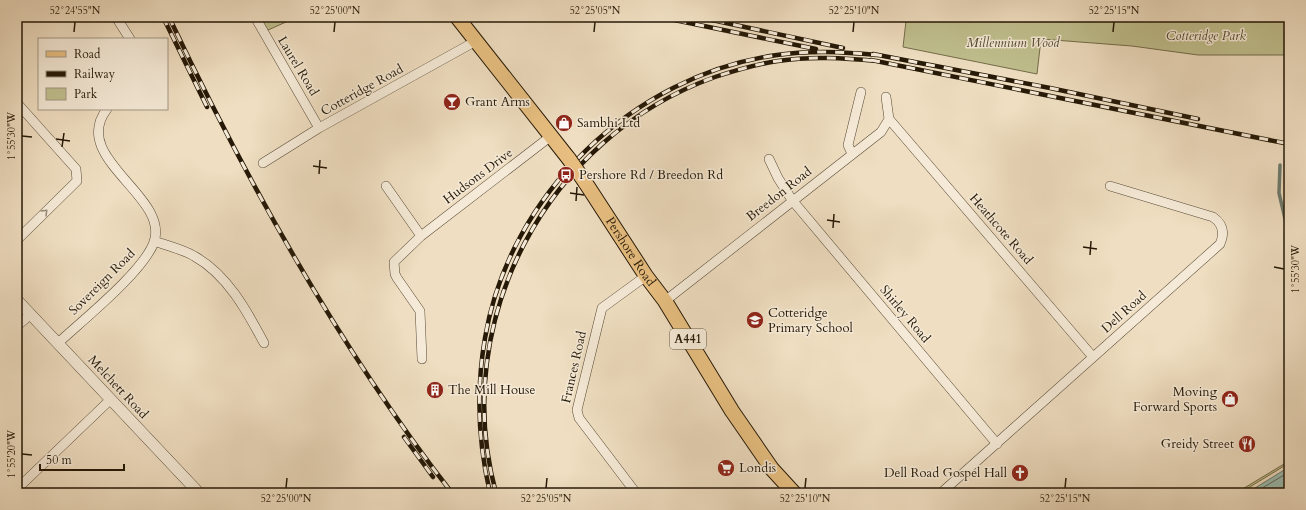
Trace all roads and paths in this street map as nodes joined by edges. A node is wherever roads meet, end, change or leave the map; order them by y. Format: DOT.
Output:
graph roads {
  1 [pos="116,17"];
  2 [pos="255,17"];
  3 [pos="357,17"];
  4 [pos="375,17"];
  5 [pos="457,17"];
  6 [pos="129,38"];
  7 [pos="476,41"];
  8 [pos="861,92"];
  9 [pos="886,97"];
  10 [pos="17,103"];
  11 [pos="107,110"];
  12 [pos="889,119"];
  13 [pos="319,128"];
  14 [pos="551,136"];
  15 [pos="852,154"];
  16 [pos="769,159"];
  17 [pos="263,163"];
  18 [pos="386,186"];
  19 [pos="1110,186"];
  20 [pos="792,200"];
  21 [pos="421,236"];
  22 [pos="17,240"];
  23 [pos="154,241"];
  24 [pos="646,276"];
  25 [pos="17,300"];
  26 [pos="665,301"];
  27 [pos="30,314"];
  28 [pos="17,326"];
  29 [pos="58,343"];
  30 [pos="264,343"];
  31 [pos="1093,357"];
  32 [pos="422,359"];
  33 [pos="111,399"];
  34 [pos="997,444"];
  35 [pos="19,490"];
  36 [pos="198,493"];
  37 [pos="636,493"];
  38 [pos="794,493"];
  39 [pos="941,493"];
  1 -- 6 [label="street"];
  2 -- 13 [label="street, Laurel Road"];
  3 -- 4 [label="street"];
  5 -- 7 [label="main road, Pershore Road / A441"];
  7 -- 13 [label="street, Cotteridge Road"];
  7 -- 14 [label="main road, Pershore Road / A441"];
  8 -- 15 [label="street"];
  9 -- 12 [label="street"];
  22 -- 10 [label="street, one-way"];
  11 -- 23 [label="street"];
  12 -- 15 [label="street, Breedon Road"];
  12 -- 31 [label="street, Heathcote Road"];
  13 -- 17 [label="street, Cotteridge Road"];
  14 -- 21 [label="street, Hudsons Drive"];
  14 -- 24 [label="main road, Pershore Road / A441, bridge"];
  15 -- 20 [label="street, Breedon Road"];
  16 -- 20 [label="street, Shirley Road"];
  18 -- 21 [label="street"];
  19 -- 31 [label="street, Dell Road"];
  20 -- 26 [label="street, Breedon Road"];
  20 -- 34 [label="street, Shirley Road"];
  21 -- 32 [label="street, Hudsons Drive"];
  23 -- 29 [label="street, Sovereign Road"];
  23 -- 30 [label="street"];
  24 -- 26 [label="main road, Pershore Road / A441"];
  24 -- 37 [label="street, Frances Road"];
  25 -- 27 [label="street, Melchett Road"];
  26 -- 38 [label="main road, Pershore Road / A441"];
  27 -- 28 [label="street"];
  27 -- 29 [label="street, Melchett Road"];
  29 -- 33 [label="street, Melchett Road"];
  31 -- 34 [label="street, Dell Road"];
  33 -- 35 [label="street"];
  33 -- 36 [label="street, Melchett Road"];
  34 -- 39 [label="street, Dell Road"];
}
